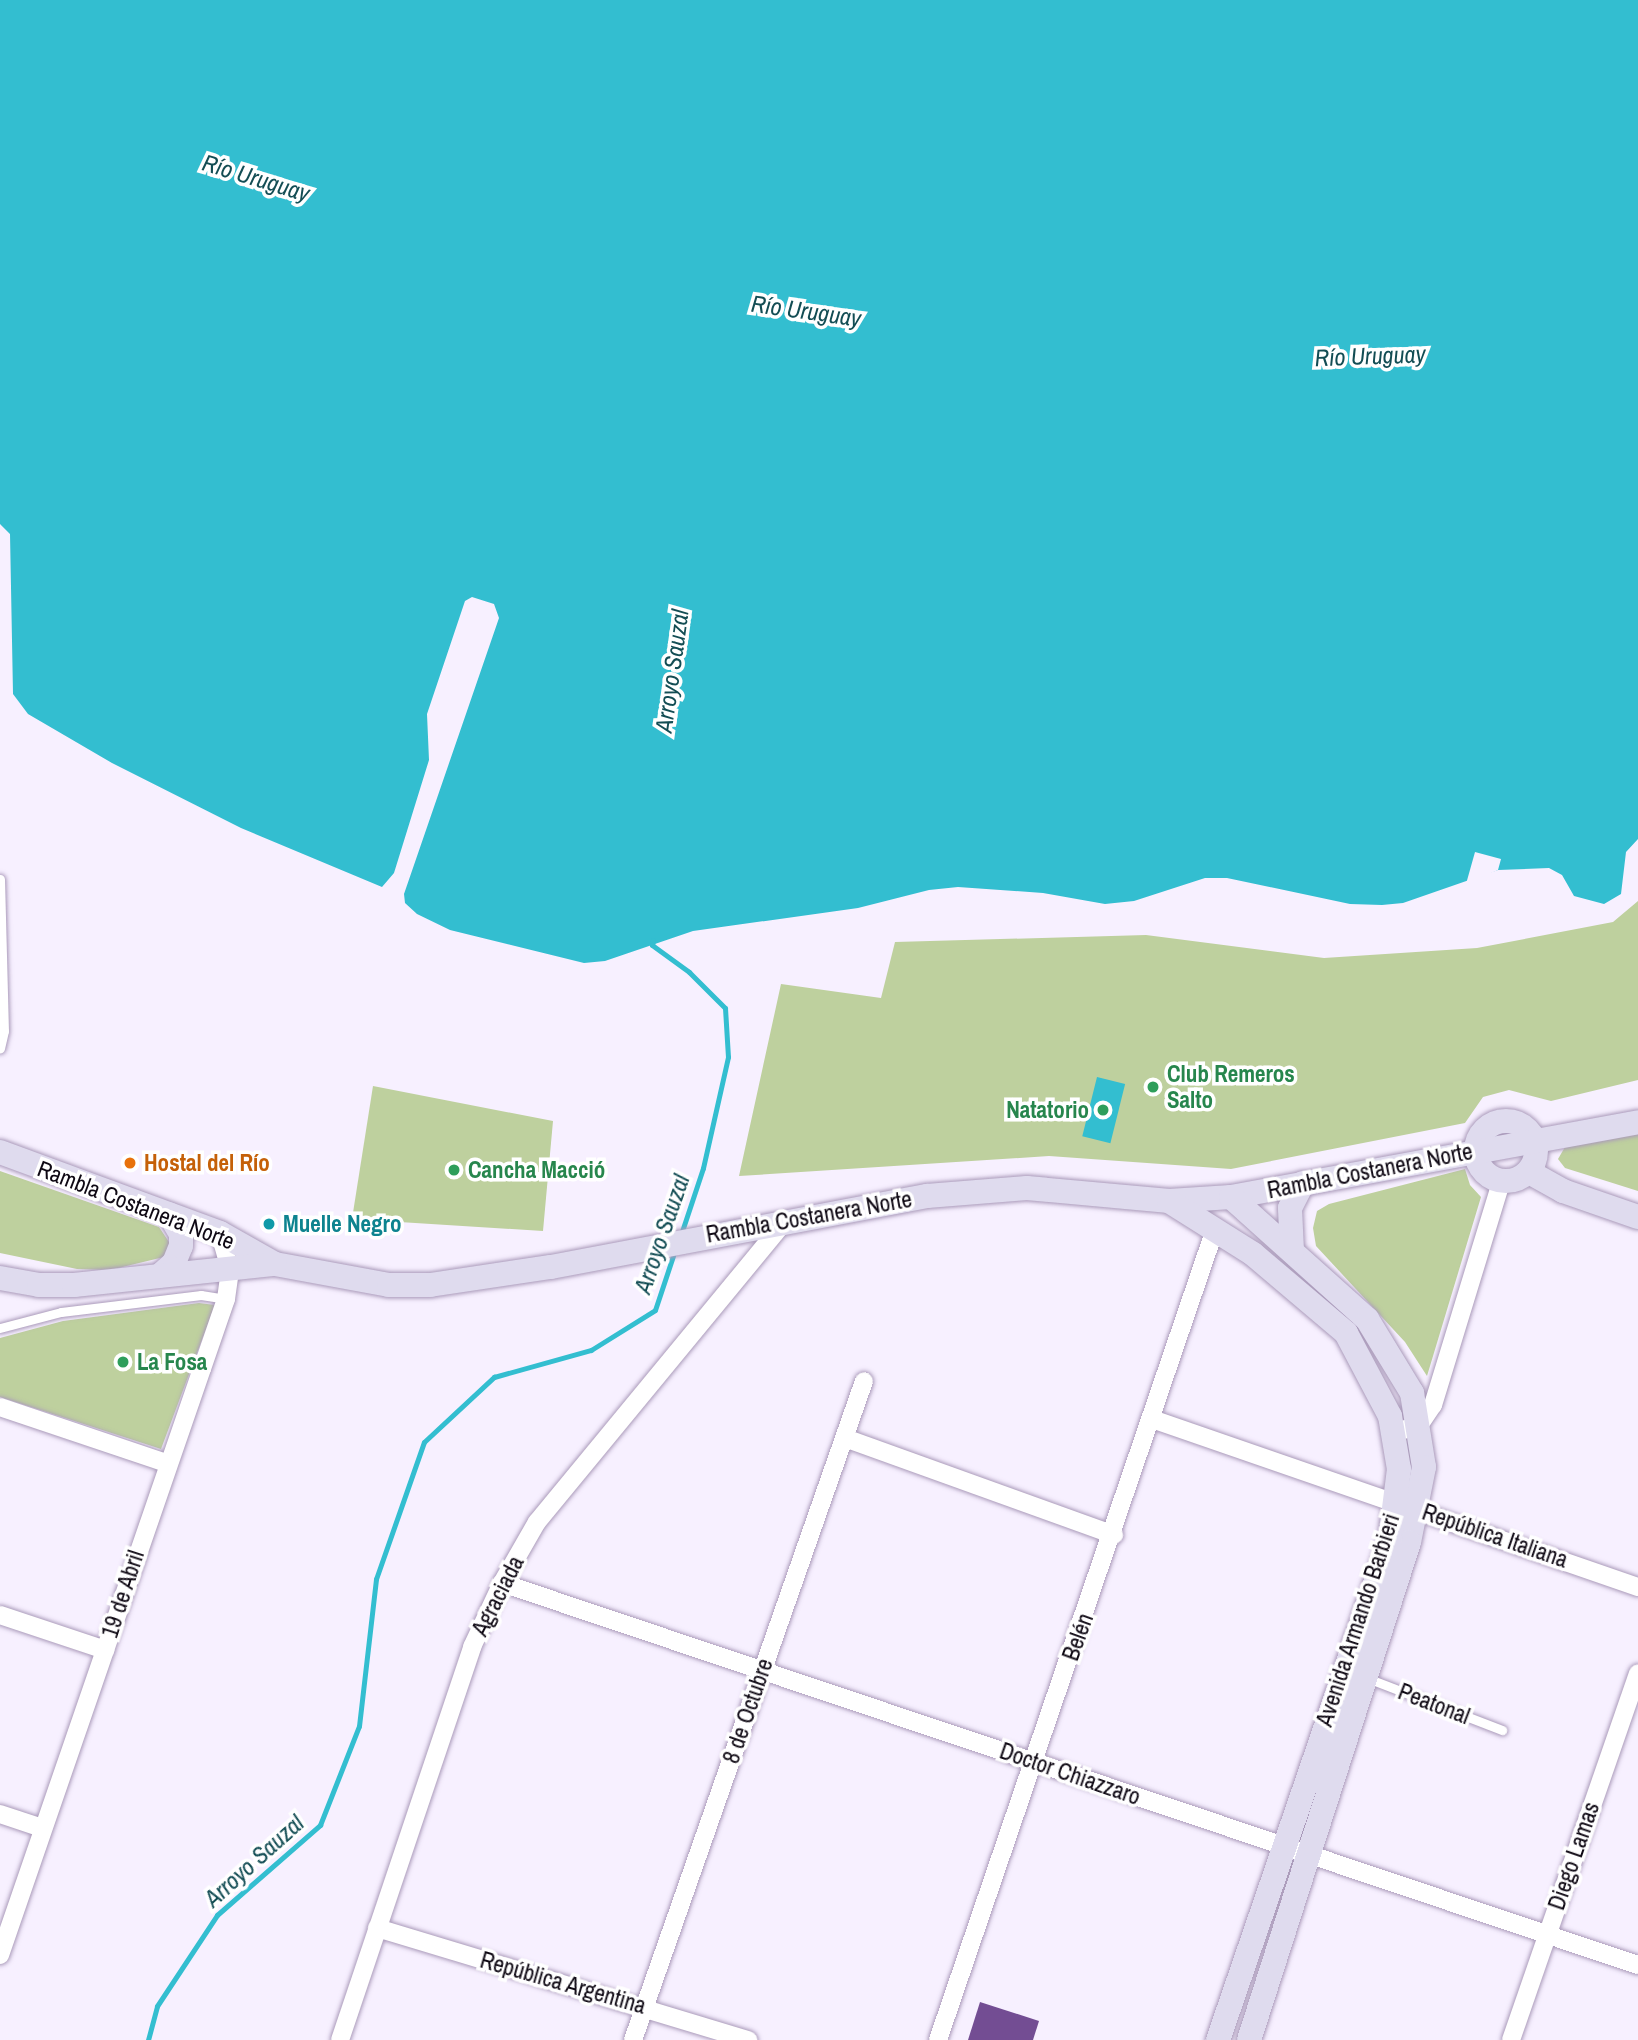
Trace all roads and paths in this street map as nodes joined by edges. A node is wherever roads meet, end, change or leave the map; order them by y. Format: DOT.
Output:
graph roads {
  1 [pos="0,879"];
  2 [pos="0,1049"];
  3 [pos="1638,1122"];
  4 [pos="1535,1143"];
  5 [pos="1476,1151"];
  6 [pos="0,1152"];
  7 [pos="1529,1172"];
  8 [pos="1501,1182"];
  9 [pos="1303,1183"];
  10 [pos="1278,1188"];
  11 [pos="1231,1197"];
  12 [pos="1169,1201"];
  13 [pos="169,1214"];
  14 [pos="1638,1217"];
  15 [pos="1259,1220"];
  16 [pos="784,1222"];
  17 [pos="1214,1232"];
  18 [pos="220,1233"];
  19 [pos="1292,1251"];
  20 [pos="275,1264"];
  21 [pos="230,1269"];
  22 [pos="159,1276"];
  23 [pos="3,1283"];
  24 [pos="226,1299"];
  25 [pos="0,1328"];
  26 [pos="864,1381"];
  27 [pos="0,1407"];
  28 [pos="1152,1419"];
  29 [pos="1420,1424"];
  30 [pos="1395,1433"];
  31 [pos="845,1438"];
  32 [pos="166,1463"];
  33 [pos="1407,1505"];
  34 [pos="1114,1535"];
  35 [pos="502,1583"];
  36 [pos="1638,1587"];
  37 [pos="0,1615"];
  38 [pos="105,1650"];
  39 [pos="762,1670"];
  40 [pos="1638,1673"];
  41 [pos="1366,1677"];
  42 [pos="1502,1730"];
  43 [pos="1032,1762"];
  44 [pos="0,1814"];
  45 [pos="43,1828"];
  46 [pos="1281,1845"];
  47 [pos="1308,1853"];
  48 [pos="377,1928"];
  49 [pos="1546,1934"];
  50 [pos="0,1955"];
  51 [pos="1638,1965"];
  52 [pos="644,2007"];
  53 [pos="341,2040"];
  54 [pos="633,2040"];
  55 [pos="749,2040"];
  56 [pos="938,2040"];
  57 [pos="1218,2040"];
  58 [pos="1249,2040"];
  59 [pos="1511,2040"];
  1 -- 2 [label="lane"];
  3 -- 4 [label="street"];
  4 -- 5 [label="street"];
  4 -- 7 [label="street"];
  5 -- 8 [label="street"];
  5 -- 9 [label="street, Rambla Costanera Norte"];
  6 -- 13 [label="street, Rambla Costanera Norte"];
  7 -- 8 [label="street"];
  7 -- 14 [label="street"];
  8 -- 29 [label="street"];
  9 -- 10 [label="street, Rambla Costanera Norte"];
  9 -- 19 [label="street"];
  10 -- 11 [label="street, Rambla Costanera Norte"];
  10 -- 15 [label="street"];
  11 -- 12 [label="street, Rambla Costanera Norte"];
  11 -- 15 [label="street, Avenida Armando Barbieri"];
  12 -- 16 [label="street, Rambla Costanera Norte"];
  12 -- 17 [label="street, Avenida Armando Barbieri"];
  13 -- 18 [label="street, Rambla Costanera Norte"];
  13 -- 22 [label="street"];
  15 -- 17 [label="street"];
  15 -- 19 [label="street, Avenida Armando Barbieri"];
  16 -- 20 [label="street, Rambla Costanera Norte"];
  16 -- 35 [label="street, Agraciada"];
  17 -- 28 [label="street, Belén"];
  17 -- 30 [label="street, Avenida Armando Barbieri"];
  18 -- 20 [label="street, Rambla Costanera Norte"];
  18 -- 21 [label="street, 19 de Abril"];
  19 -- 29 [label="street, Avenida Armando Barbieri"];
  20 -- 21 [label="street"];
  21 -- 22 [label="street"];
  21 -- 24 [label="street, 19 de Abril"];
  22 -- 23 [label="street"];
  24 -- 25 [label="lane"];
  24 -- 32 [label="street, 19 de Abril"];
  26 -- 31 [label="street, 8 de Octubre"];
  27 -- 32 [label="street"];
  28 -- 33 [label="street, República Italiana"];
  28 -- 34 [label="street, Belén"];
  29 -- 30 [label="street"];
  29 -- 33 [label="street, Avenida Armando Barbieri"];
  30 -- 33 [label="street, Avenida Armando Barbieri"];
  31 -- 34 [label="street"];
  31 -- 39 [label="street, 8 de Octubre"];
  32 -- 38 [label="street, 19 de Abril"];
  33 -- 36 [label="street, República Italiana"];
  33 -- 41 [label="street, Avenida Armando Barbieri"];
  33 -- 46 [label="street, Avenida Armando Barbieri"];
  34 -- 43 [label="street, Belén"];
  35 -- 39 [label="street, Doctor Chiazzaro"];
  35 -- 48 [label="street, Agraciada"];
  37 -- 38 [label="street"];
  38 -- 45 [label="street, 19 de Abril"];
  39 -- 43 [label="street, Doctor Chiazzaro"];
  39 -- 52 [label="street, 8 de Octubre"];
  40 -- 49 [label="street, Diego Lamas"];
  41 -- 42 [label="lane, Peatonal"];
  41 -- 47 [label="street, Avenida Armando Barbieri"];
  43 -- 46 [label="street, Doctor Chiazzaro"];
  43 -- 56 [label="street, Belén"];
  44 -- 45 [label="street"];
  45 -- 50 [label="street, 19 de Abril"];
  46 -- 47 [label="street, Doctor Chiazzaro"];
  46 -- 57 [label="street, Avenida Armando Barbieri"];
  47 -- 49 [label="street, Doctor Chiazzaro"];
  47 -- 58 [label="street, Avenida Armando Barbieri"];
  48 -- 52 [label="street, República Argentina"];
  48 -- 53 [label="street, Agraciada"];
  49 -- 51 [label="street, Doctor Chiazzaro"];
  49 -- 59 [label="street, Diego Lamas"];
  52 -- 54 [label="street, 8 de Octubre"];
  52 -- 55 [label="street, República Argentina"];
}
